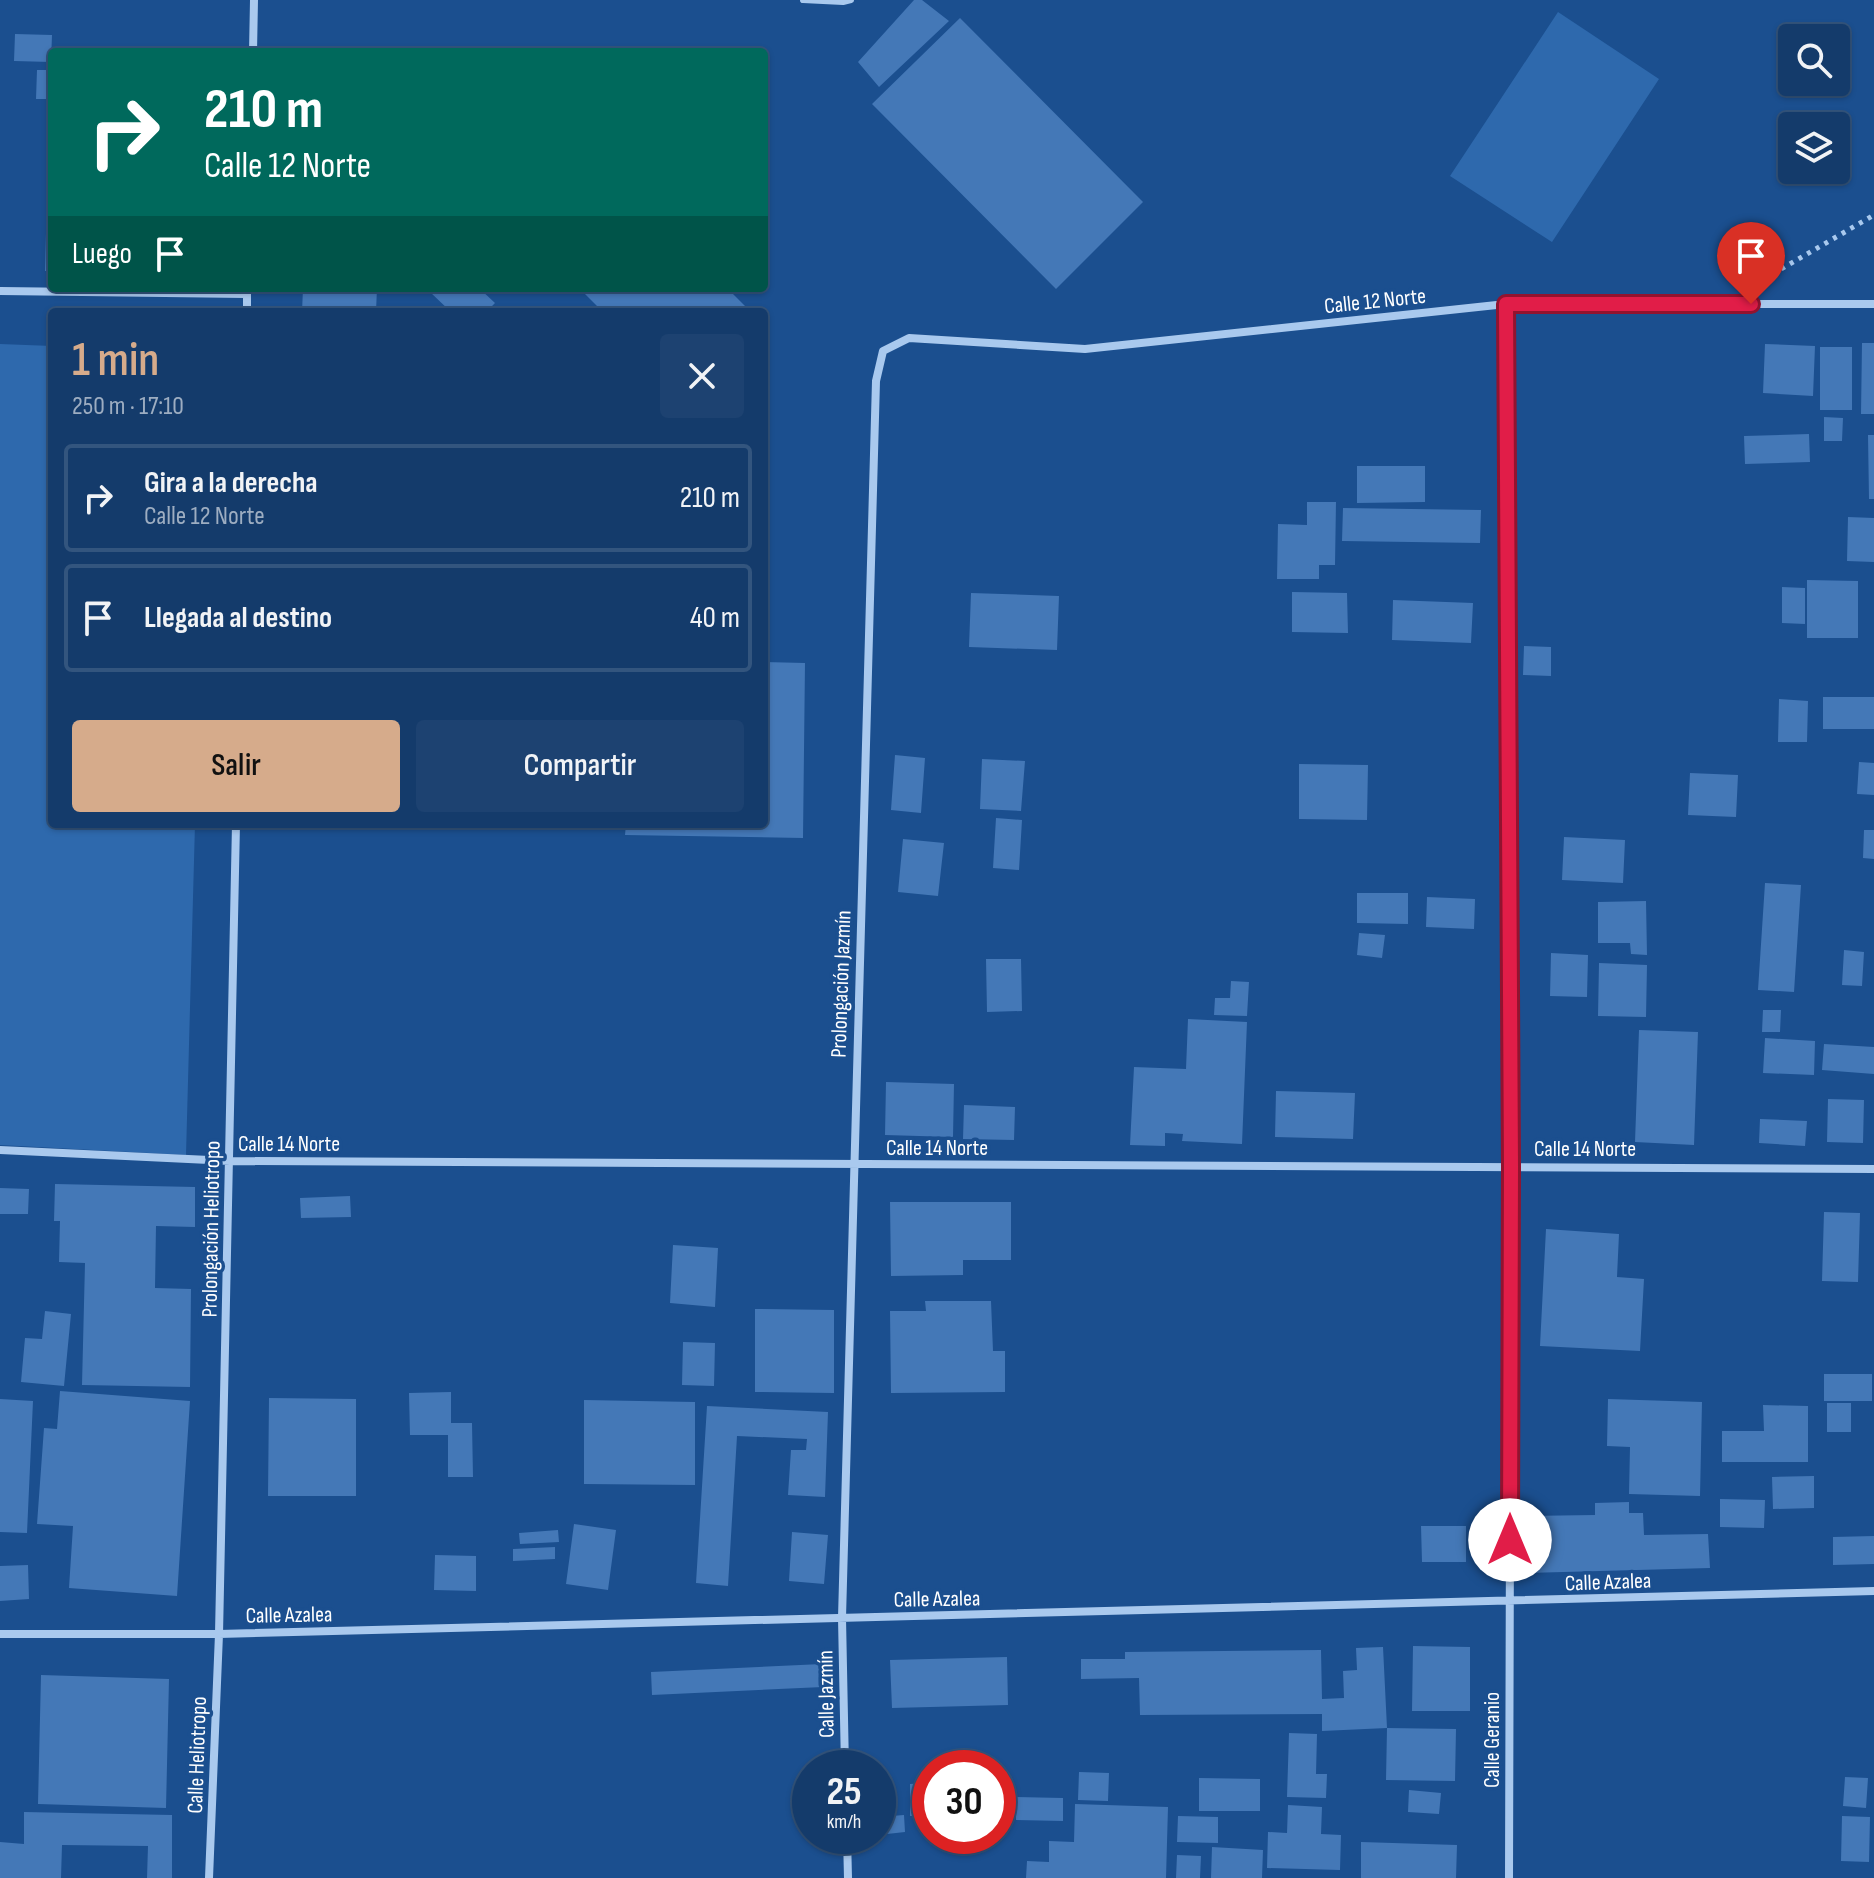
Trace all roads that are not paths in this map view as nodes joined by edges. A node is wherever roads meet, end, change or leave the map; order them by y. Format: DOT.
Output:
graph roads {
  1 [pos="254,0"];
  2 [pos="803,0"];
  3 [pos="851,0"];
  4 [pos="253,48"];
  5 [pos="0,291"];
  6 [pos="48,291"];
  7 [pos="1506,304"];
  8 [pos="1874,304"];
  9 [pos="883,351"];
  10 [pos="236,828"];
  11 [pos="0,1150"];
  12 [pos="230,1161"];
  13 [pos="853,1165"];
  14 [pos="1511,1166"];
  15 [pos="1874,1169"];
  16 [pos="1874,1591"];
  17 [pos="1510,1602"];
  18 [pos="842,1618"];
  19 [pos="0,1634"];
  20 [pos="219,1634"];
  21 [pos="845,1750"];
  22 [pos="847,1854"];
  23 [pos="209,1878"];
  24 [pos="848,1878"];
  25 [pos="1509,1878"];
  1 -- 4 [label="street"];
  2 -- 3 [label="lane"];
  5 -- 6 [label="street"];
  7 -- 8 [label="street, Calle 12 Norte"];
  7 -- 9 [label="street, Calle 12 Norte"];
  7 -- 14 [label="street, Calle Geranio"];
  9 -- 13 [label="street, Prolongación Jazmín"];
  10 -- 12 [label="street, Prolongación Heliotropo"];
  11 -- 12 [label="street, Calle 14 Norte"];
  12 -- 13 [label="street, Calle 14 Norte"];
  12 -- 20 [label="street, Prolongación Heliotropo"];
  13 -- 14 [label="street, Calle 14 Norte"];
  13 -- 18 [label="street, Prolongación Jazmín"];
  14 -- 15 [label="street, Calle 14 Norte"];
  14 -- 17 [label="street, Calle Geranio"];
  16 -- 17 [label="street, Calle Azalea"];
  17 -- 18 [label="street, Calle Azalea"];
  17 -- 25 [label="street, Calle Geranio"];
  18 -- 20 [label="street, Calle Azalea"];
  18 -- 21 [label="street, Calle Jazmín"];
  19 -- 20 [label="street, Calle Azalea"];
  20 -- 23 [label="street, Calle Heliotropo"];
  22 -- 24 [label="street"];
}
